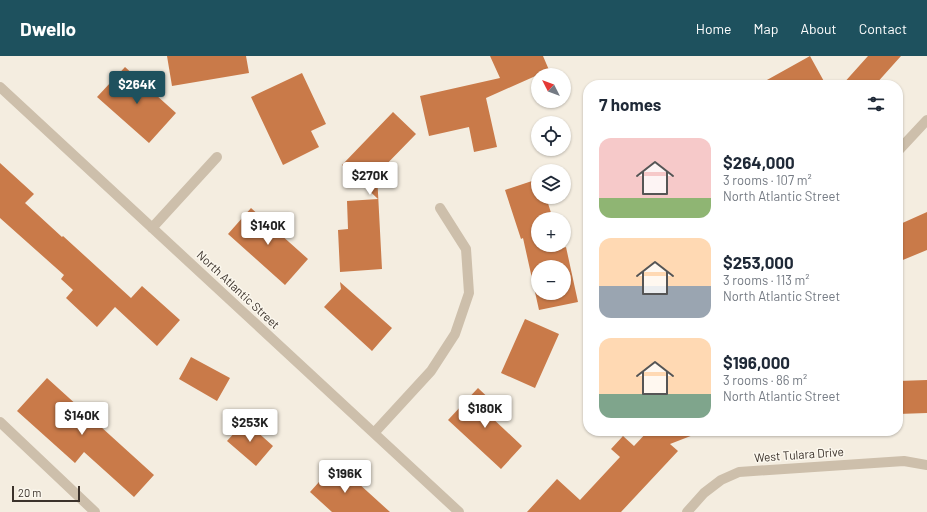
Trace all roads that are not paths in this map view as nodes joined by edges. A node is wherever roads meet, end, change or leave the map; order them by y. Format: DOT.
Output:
graph roads {
  1 [pos="0,87"];
  2 [pos="927,120"];
  3 [pos="903,146"];
  4 [pos="217,158"];
  5 [pos="440,208"];
  6 [pos="152,228"];
  7 [pos="0,422"];
  8 [pos="374,433"];
  9 [pos="927,465"];
  10 [pos="95,512"];
  11 [pos="459,512"];
  12 [pos="687,512"];
  1 -- 6 [label="street, North Atlantic Street"];
  2 -- 3 [label="street"];
  4 -- 6 [label="street"];
  5 -- 8 [label="street"];
  6 -- 8 [label="street, North Atlantic Street"];
  7 -- 10 [label="street"];
  8 -- 11 [label="street, North Atlantic Street"];
  9 -- 12 [label="street, West Tulara Drive"];
}
